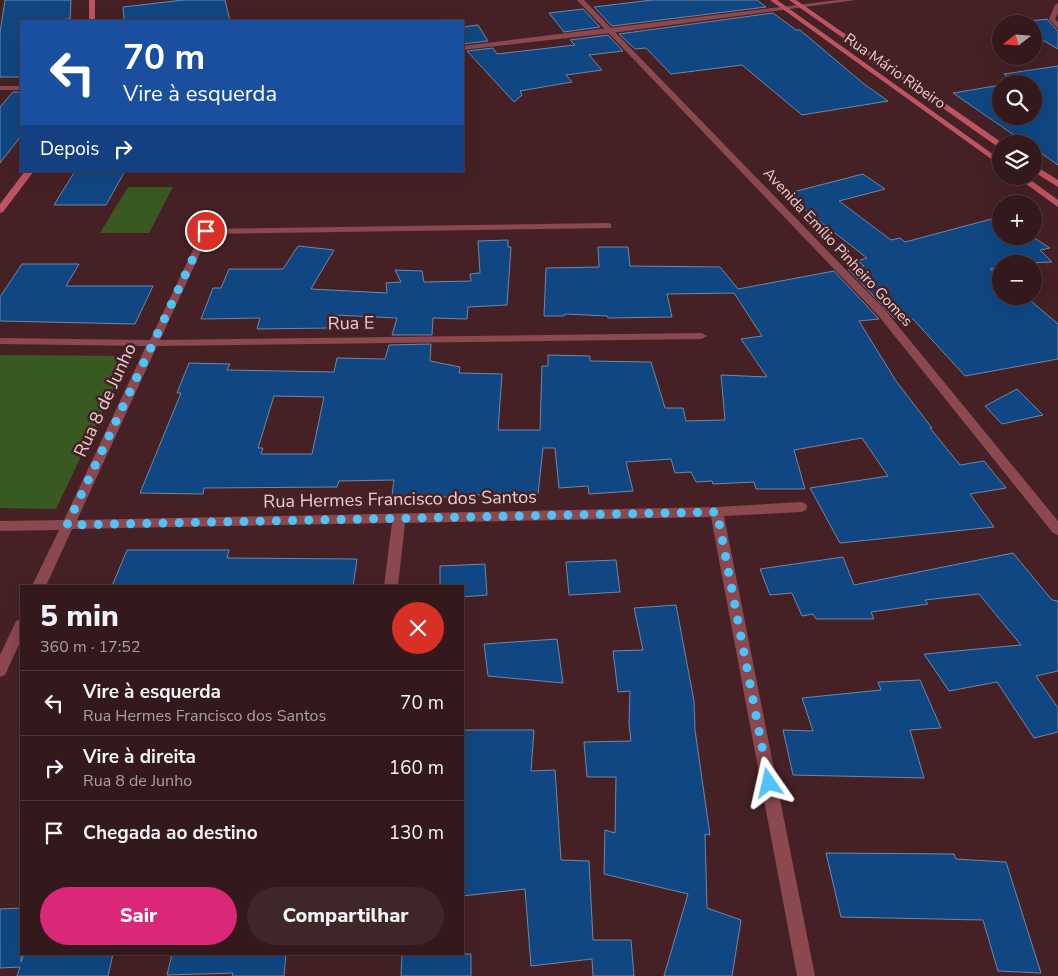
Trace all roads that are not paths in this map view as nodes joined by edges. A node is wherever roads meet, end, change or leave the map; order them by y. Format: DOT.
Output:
graph roads {
  1 [pos="92,0"];
  2 [pos="580,0"];
  3 [pos="773,0"];
  4 [pos="792,0"];
  5 [pos="853,0"];
  6 [pos="1058,5"];
  7 [pos="801,6"];
  8 [pos="784,9"];
  9 [pos="92,20"];
  10 [pos="1058,27"];
  11 [pos="611,31"];
  12 [pos="464,48"];
  13 [pos="0,88"];
  14 [pos="20,88"];
  15 [pos="992,139"];
  16 [pos="992,158"];
  17 [pos="29,172"];
  18 [pos="1042,173"];
  19 [pos="1058,184"];
  20 [pos="1031,185"];
  21 [pos="1034,187"];
  22 [pos="1058,204"];
  23 [pos="0,210"];
  24 [pos="608,226"];
  25 [pos="702,336"];
  26 [pos="0,341"];
  27 [pos="152,343"];
  28 [pos="801,507"];
  29 [pos="717,512"];
  30 [pos="399,518"];
  31 [pos="67,525"];
  32 [pos="0,526"];
  33 [pos="1058,530"];
  34 [pos="39,585"];
  35 [pos="391,585"];
  36 [pos="20,627"];
  37 [pos="0,671"];
  38 [pos="806,976"];
  1 -- 9 [label="main road"];
  2 -- 11 [label="street, Avenida Emílio Pinheiro Gomes"];
  3 -- 8 [label="main road, Rua Mário Ribeiro"];
  4 -- 7 [label="main road, Rua Mário Ribeiro"];
  5 -- 7 [label="street"];
  6 -- 10 [label="street"];
  7 -- 8 [label="street"];
  7 -- 15 [label="main road, Rua Mário Ribeiro"];
  8 -- 11 [label="street"];
  8 -- 16 [label="main road, Rua Mário Ribeiro"];
  11 -- 12 [label="street"];
  11 -- 33 [label="street, Avenida Emílio Pinheiro Gomes"];
  13 -- 14 [label="street"];
  17 -- 23 [label="main road"];
  18 -- 19 [label="main road"];
  19 -- 21 [label="main road"];
  20 -- 21 [label="main road"];
  21 -- 22 [label="main road"];
  24 -- 27 [label="street, Rua 8 de Junho"];
  25 -- 27 [label="street, Rua E"];
  26 -- 27 [label="street, Rua E"];
  27 -- 31 [label="street, Rua 8 de Junho"];
  28 -- 29 [label="street, Rua Hermes Francisco dos Santos"];
  29 -- 30 [label="street, Rua Hermes Francisco dos Santos"];
  29 -- 38 [label="street"];
  30 -- 31 [label="street, Rua Hermes Francisco dos Santos"];
  30 -- 35 [label="street"];
  31 -- 32 [label="street, Rua Hermes Francisco dos Santos"];
  31 -- 34 [label="street, Rua 8 de Junho"];
  36 -- 37 [label="street"];
}
